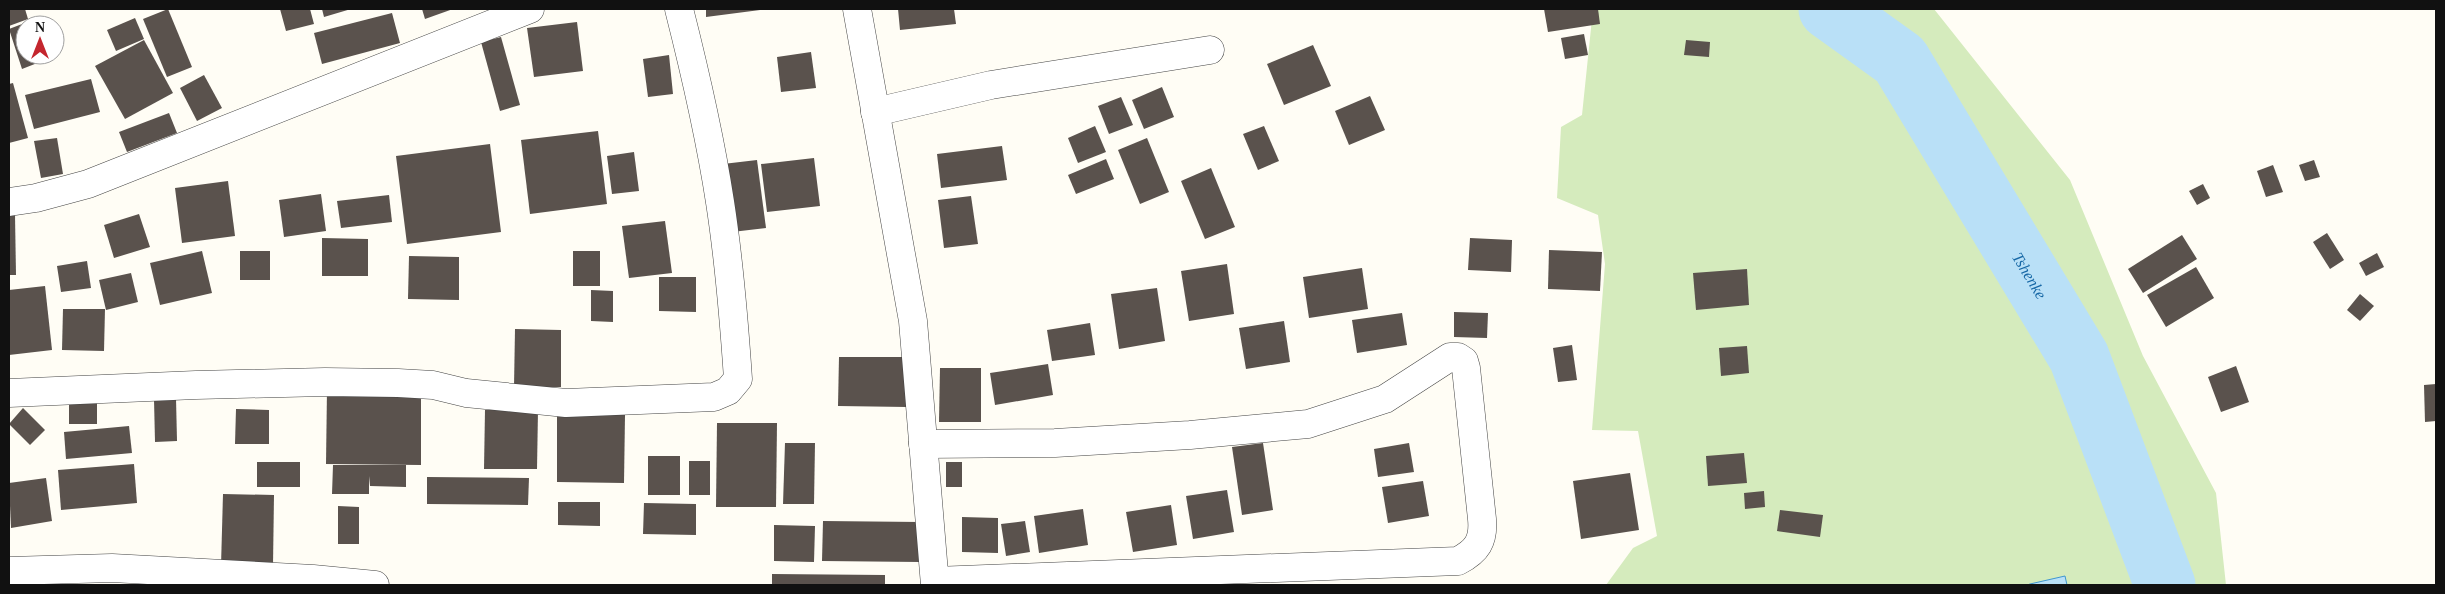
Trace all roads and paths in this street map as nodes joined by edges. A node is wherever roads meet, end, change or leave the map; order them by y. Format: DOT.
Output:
graph roads {
  1 [pos="530,9"];
  2 [pos="679,9"];
  3 [pos="857,9"];
  4 [pos="478,19"];
  5 [pos="1210,50"];
  6 [pos="875,112"];
  7 [pos="9,202"];
  8 [pos="9,394"];
  9 [pos="923,444"];
  10 [pos="9,571"];
  11 [pos="935,583"];
  12 [pos="374,585"];
  1 -- 4 [label="street"];
  2 -- 8 [label="street"];
  3 -- 6 [label="street"];
  4 -- 7 [label="street"];
  5 -- 6 [label="street"];
  6 -- 9 [label="street"];
  9 -- 11 [label="street"];
  9 -- 11 [label="street"];
  10 -- 12 [label="street"];
}
